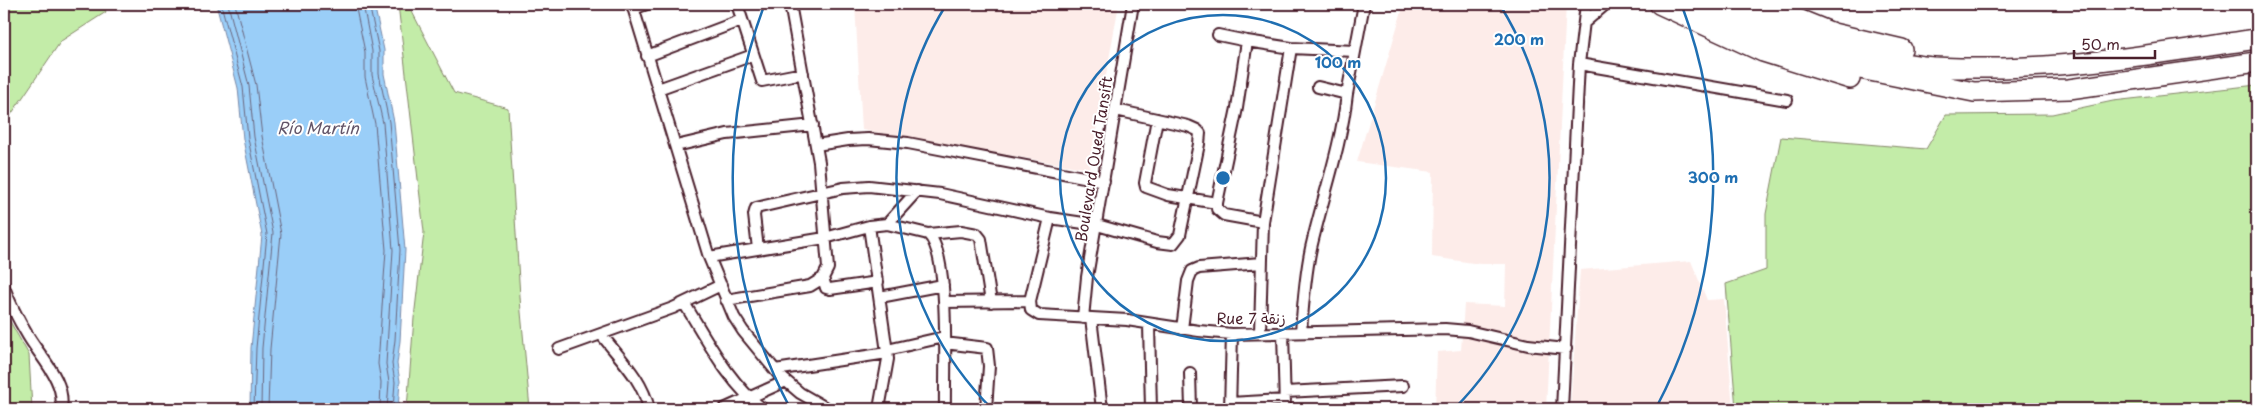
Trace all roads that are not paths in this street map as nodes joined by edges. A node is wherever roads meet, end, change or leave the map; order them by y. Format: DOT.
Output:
graph roads {
  1 [pos="647,4"];
  2 [pos="737,4"];
  3 [pos="790,4"];
  4 [pos="1133,4"];
  5 [pos="1364,4"];
  6 [pos="1586,4"];
  7 [pos="1606,4"];
  8 [pos="1659,4"];
  9 [pos="1695,4"];
  10 [pos="1729,4"];
  11 [pos="1761,4"];
  12 [pos="632,6"];
  13 [pos="742,20"];
  14 [pos="1585,22"];
  15 [pos="1218,36"];
  16 [pos="2257,39"];
  17 [pos="1247,41"];
  18 [pos="1290,48"];
  19 [pos="1355,51"];
  20 [pos="647,56"];
  21 [pos="753,56"];
  22 [pos="2257,62"];
  23 [pos="1579,64"];
  24 [pos="1962,68"];
  25 [pos="804,73"];
  26 [pos="1318,87"];
  27 [pos="658,90"];
  28 [pos="1974,92"];
  29 [pos="1347,94"];
  30 [pos="1787,100"];
  31 [pos="1116,110"];
  32 [pos="1157,120"];
  33 [pos="813,125"];
  34 [pos="816,145"];
  35 [pos="676,146"];
  36 [pos="1104,180"];
  37 [pos="917,191"];
  38 [pos="822,193"];
  39 [pos="1187,199"];
  40 [pos="1217,203"];
  41 [pos="1050,218"];
  42 [pos="1263,222"];
  43 [pos="887,224"];
  44 [pos="1097,225"];
  45 [pos="870,226"];
  46 [pos="928,234"];
  47 [pos="825,238"];
  48 [pos="758,249"];
  49 [pos="709,257"];
  50 [pos="1261,263"];
  51 [pos="823,278"];
  52 [pos="878,282"];
  53 [pos="943,285"];
  54 [pos="720,286"];
  55 [pos="4,287"];
  56 [pos="880,297"];
  57 [pos="726,300"];
  58 [pos="1030,301"];
  59 [pos="944,302"];
  60 [pos="991,302"];
  61 [pos="684,303"];
  62 [pos="1087,318"];
  63 [pos="1149,325"];
  64 [pos="1182,329"];
  65 [pos="1283,332"];
  66 [pos="1302,332"];
  67 [pos="1260,333"];
  68 [pos="601,334"];
  69 [pos="1232,334"];
  70 [pos="944,340"];
  71 [pos="559,349"];
  72 [pos="1566,349"];
  73 [pos="887,351"];
  74 [pos="775,370"];
  75 [pos="1190,373"];
  76 [pos="786,381"];
  77 [pos="1403,386"];
  78 [pos="748,398"];
  79 [pos="1285,401"];
  80 [pos="1230,406"];
  81 [pos="61,409"];
  82 [pos="649,409"];
  83 [pos="724,409"];
  84 [pos="763,409"];
  85 [pos="828,409"];
  86 [pos="879,409"];
  87 [pos="945,409"];
  88 [pos="986,409"];
  89 [pos="1102,409"];
  90 [pos="1151,409"];
  91 [pos="1191,409"];
  92 [pos="1562,409"];
  1 -- 12 [label="street"];
  2 -- 13 [label="street"];
  3 -- 25 [label="street"];
  4 -- 31 [label="street, Boulevard Oued Tansift"];
  5 -- 19 [label="street"];
  6 -- 14 [label="street"];
  7 -- 14 [label="street"];
  8 -- 28 [label="highway"];
  9 -- 28 [label="highway"];
  10 -- 24 [label="highway"];
  11 -- 24 [label="highway"];
  12 -- 20 [label="street"];
  13 -- 20 [label="street"];
  13 -- 21 [label="street"];
  14 -- 23 [label="street"];
  15 -- 17 [label="street"];
  16 -- 24 [label="highway"];
  17 -- 18 [label="street"];
  17 -- 40 [label="street"];
  18 -- 19 [label="street"];
  18 -- 42 [label="street"];
  19 -- 29 [label="street"];
  20 -- 27 [label="street"];
  21 -- 25 [label="street"];
  21 -- 27 [label="street"];
  22 -- 28 [label="highway"];
  23 -- 30 [label="street"];
  23 -- 72 [label="street"];
  25 -- 33 [label="street"];
  26 -- 29 [label="street"];
  27 -- 35 [label="street"];
  29 -- 66 [label="street"];
  31 -- 32 [label="street"];
  31 -- 36 [label="street, Boulevard Oued Tansift"];
  32 -- 39 [label="street"];
  32 -- 39 [label="street"];
  33 -- 34 [label="street"];
  33 -- 35 [label="street"];
  34 -- 36 [label="street"];
  34 -- 38 [label="street"];
  35 -- 49 [label="street"];
  36 -- 44 [label="street, Boulevard Oued Tansift"];
  37 -- 38 [label="street"];
  37 -- 41 [label="street"];
  37 -- 43 [label="street"];
  38 -- 47 [label="street"];
  38 -- 48 [label="street"];
  39 -- 40 [label="street"];
  39 -- 44 [label="street"];
  40 -- 42 [label="street"];
  41 -- 44 [label="street"];
  41 -- 58 [label="street"];
  42 -- 50 [label="street"];
  43 -- 45 [label="street"];
  43 -- 46 [label="street"];
  44 -- 62 [label="street, Boulevard Oued Tansift"];
  45 -- 47 [label="street"];
  45 -- 52 [label="street"];
  46 -- 53 [label="street"];
  46 -- 60 [label="street"];
  47 -- 48 [label="street"];
  47 -- 51 [label="street"];
  48 -- 49 [label="street"];
  49 -- 54 [label="street"];
  50 -- 64 [label="street"];
  50 -- 67 [label="street"];
  51 -- 52 [label="street"];
  51 -- 57 [label="street"];
  52 -- 56 [label="street"];
  53 -- 56 [label="street"];
  53 -- 59 [label="street"];
  54 -- 57 [label="street"];
  54 -- 61 [label="street"];
  55 -- 81 [label="street"];
  56 -- 73 [label="street"];
  57 -- 74 [label="street"];
  58 -- 60 [label="street"];
  58 -- 62 [label="street, Rue 7 زنقة"];
  59 -- 60 [label="street"];
  59 -- 70 [label="street"];
  61 -- 68 [label="street"];
  61 -- 78 [label="street"];
  62 -- 63 [label="street, Rue 7 زنقة"];
  62 -- 89 [label="street, Boulevard Oued Tansift"];
  63 -- 64 [label="street, Rue 7 زنقة"];
  63 -- 90 [label="street"];
  64 -- 69 [label="street, Rue 7 زنقة"];
  65 -- 66 [label="street, Rue 7 زنقة"];
  65 -- 67 [label="street, Rue 7 زنقة"];
  65 -- 79 [label="street"];
  66 -- 72 [label="street, Rue 7 زنقة"];
  67 -- 69 [label="street, Rue 7 زنقة"];
  68 -- 71 [label="street"];
  68 -- 82 [label="street"];
  69 -- 80 [label="street"];
  70 -- 73 [label="street"];
  70 -- 87 [label="street"];
  70 -- 88 [label="street"];
  72 -- 92 [label="street"];
  73 -- 74 [label="street"];
  73 -- 86 [label="street"];
  74 -- 76 [label="street"];
  75 -- 91 [label="street"];
  76 -- 78 [label="street"];
  76 -- 85 [label="street"];
  77 -- 79 [label="street"];
  78 -- 83 [label="street"];
  78 -- 84 [label="street"];
  79 -- 80 [label="street"];
}
